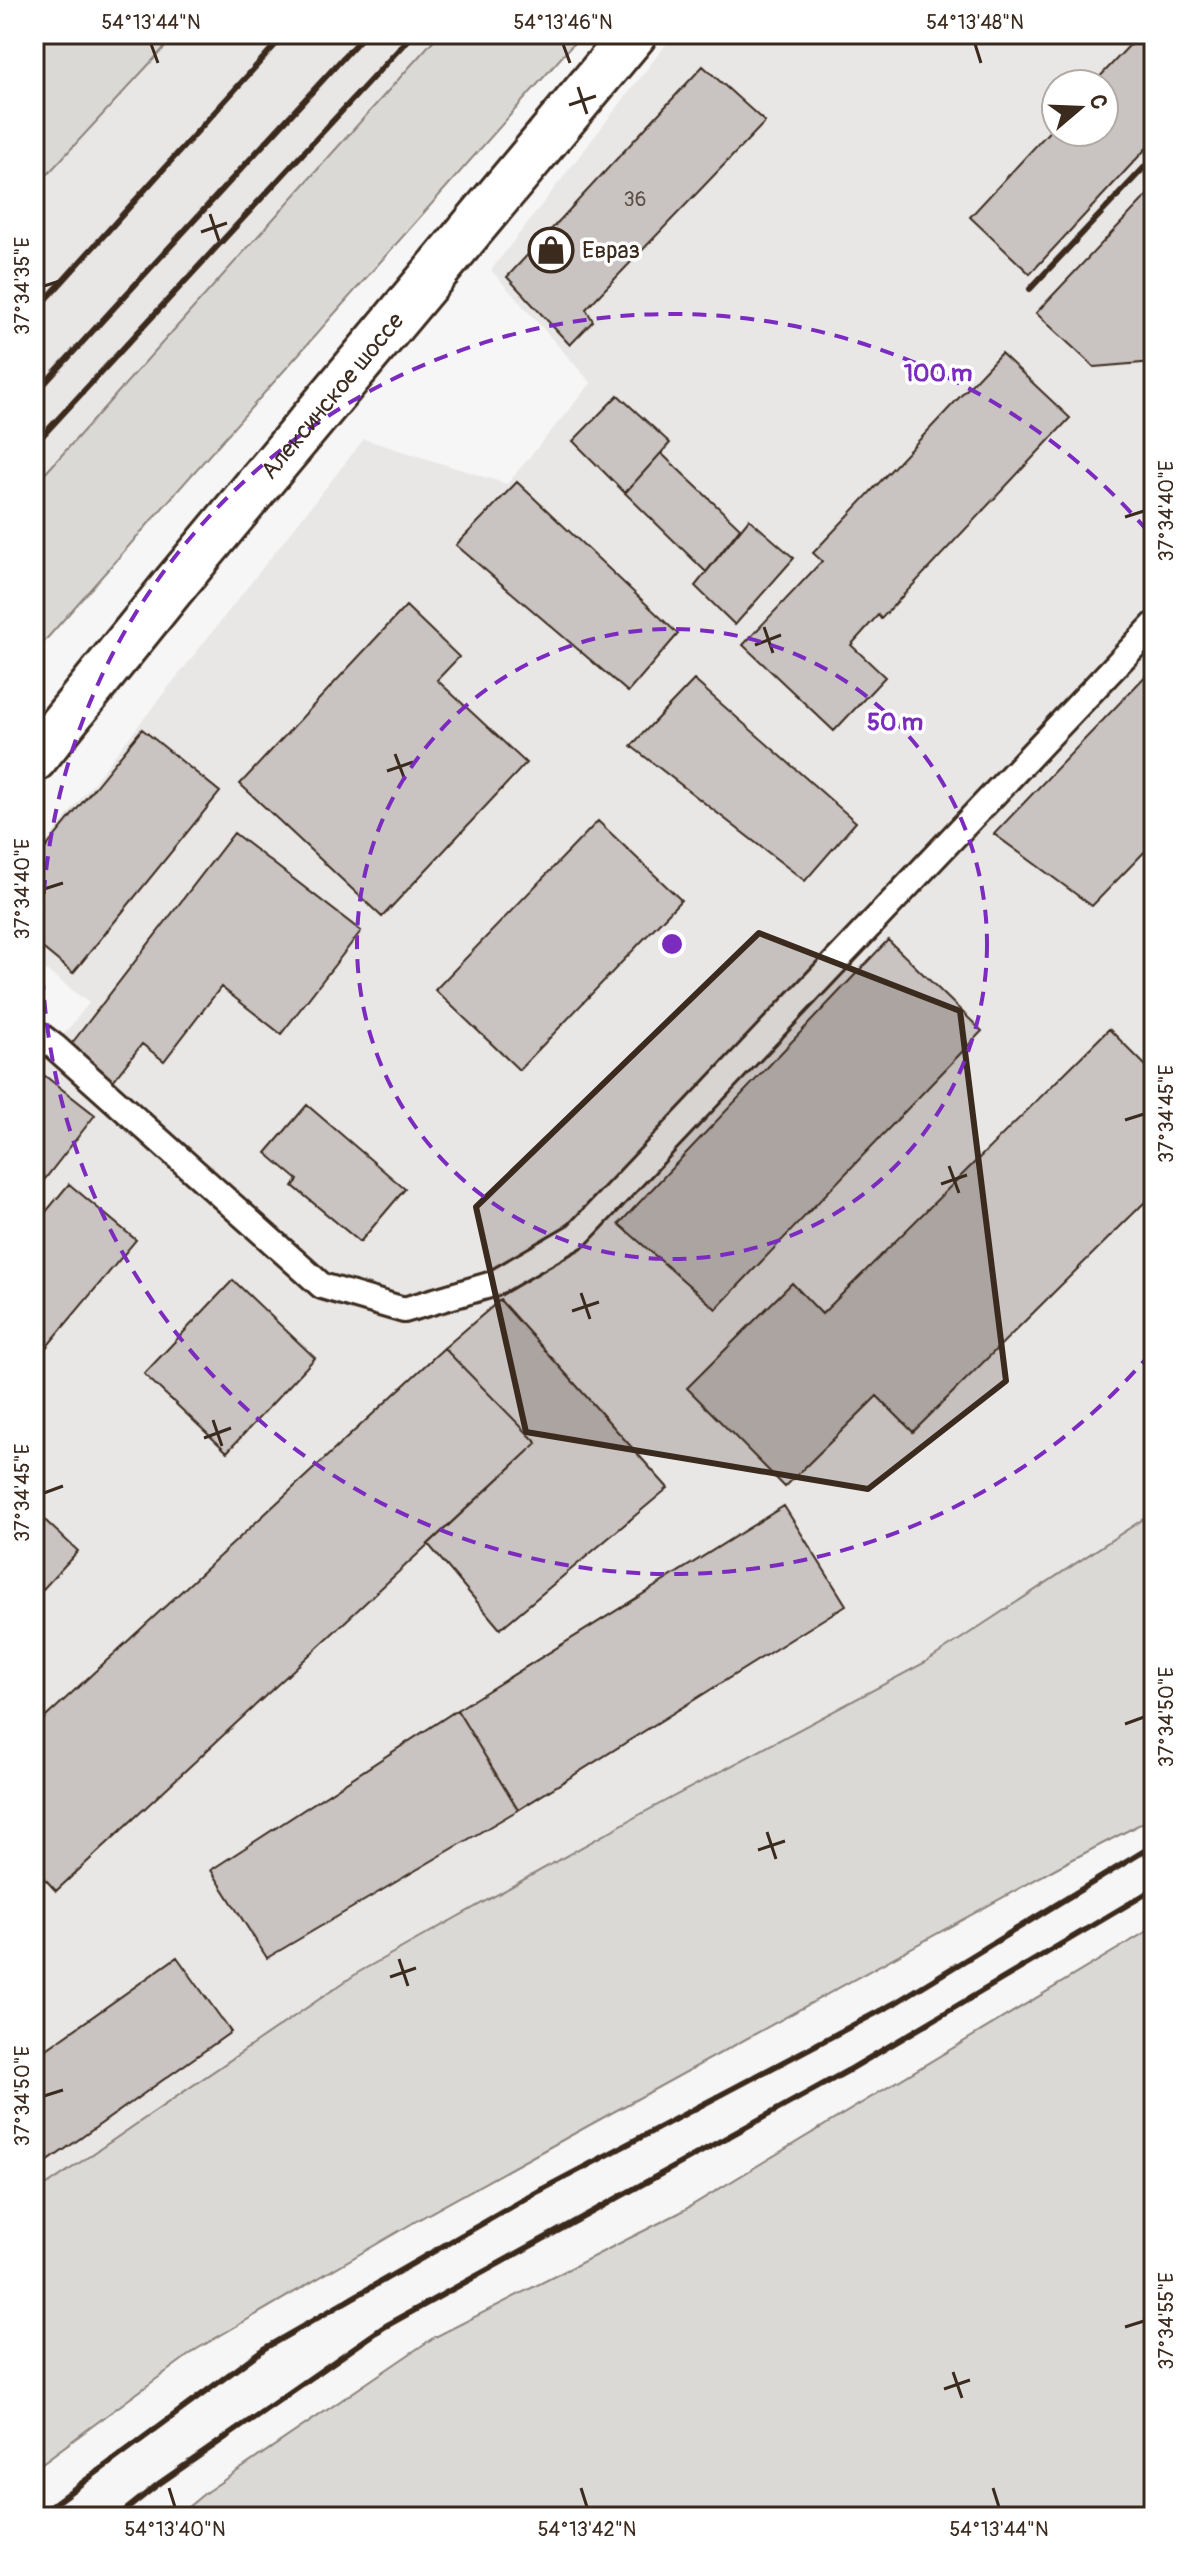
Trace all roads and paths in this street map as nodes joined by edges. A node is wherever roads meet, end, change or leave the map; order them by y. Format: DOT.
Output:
graph roads {
  1 [pos="634,34"];
  2 [pos="1154,625"];
  3 [pos="34,759"];
  4 [pos="34,1031"];
  1 -- 3 [label="main road, Алексинское шоссе"];
  2 -- 4 [label="lane"];
}
